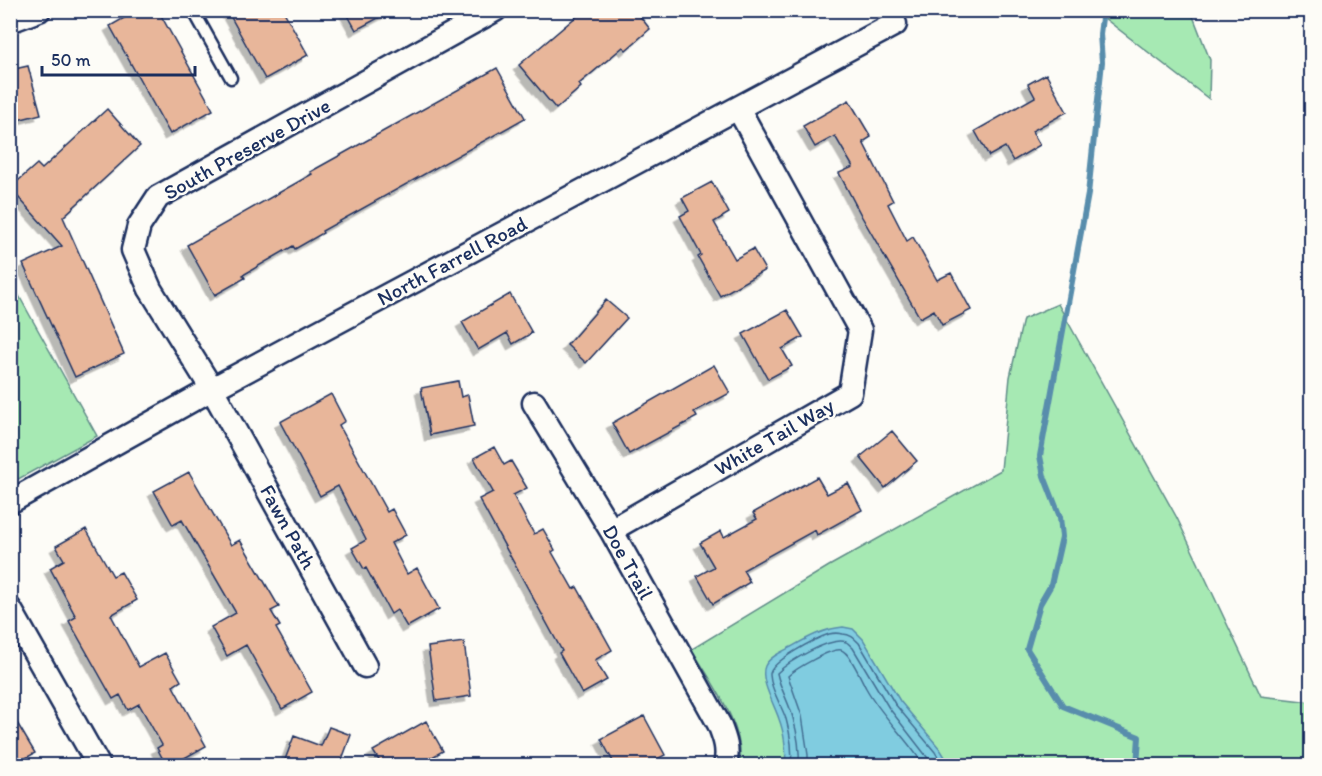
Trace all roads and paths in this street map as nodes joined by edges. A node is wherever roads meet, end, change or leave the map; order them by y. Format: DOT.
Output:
graph roads {
  1 [pos="39,10"];
  2 [pos="192,10"];
  3 [pos="495,10"];
  4 [pos="11,20"];
  5 [pos="895,24"];
  6 [pos="231,78"];
  7 [pos="738,108"];
  8 [pos="212,389"];
  9 [pos="534,403"];
  10 [pos="10,502"];
  11 [pos="611,530"];
  12 [pos="10,609"];
  13 [pos="365,666"];
  14 [pos="99,765"];
  15 [pos="726,765"];
  1 -- 4 [label="street"];
  2 -- 6 [label="lane"];
  3 -- 8 [label="street, South Preserve Drive"];
  5 -- 7 [label="street, North Farrell Road"];
  7 -- 8 [label="street, North Farrell Road"];
  7 -- 11 [label="street, White Tail Way"];
  8 -- 10 [label="street, North Farrell Road"];
  8 -- 13 [label="street, Fawn Path"];
  9 -- 11 [label="street, Doe Trail"];
  11 -- 15 [label="street, Doe Trail"];
  12 -- 14 [label="street"];
}
